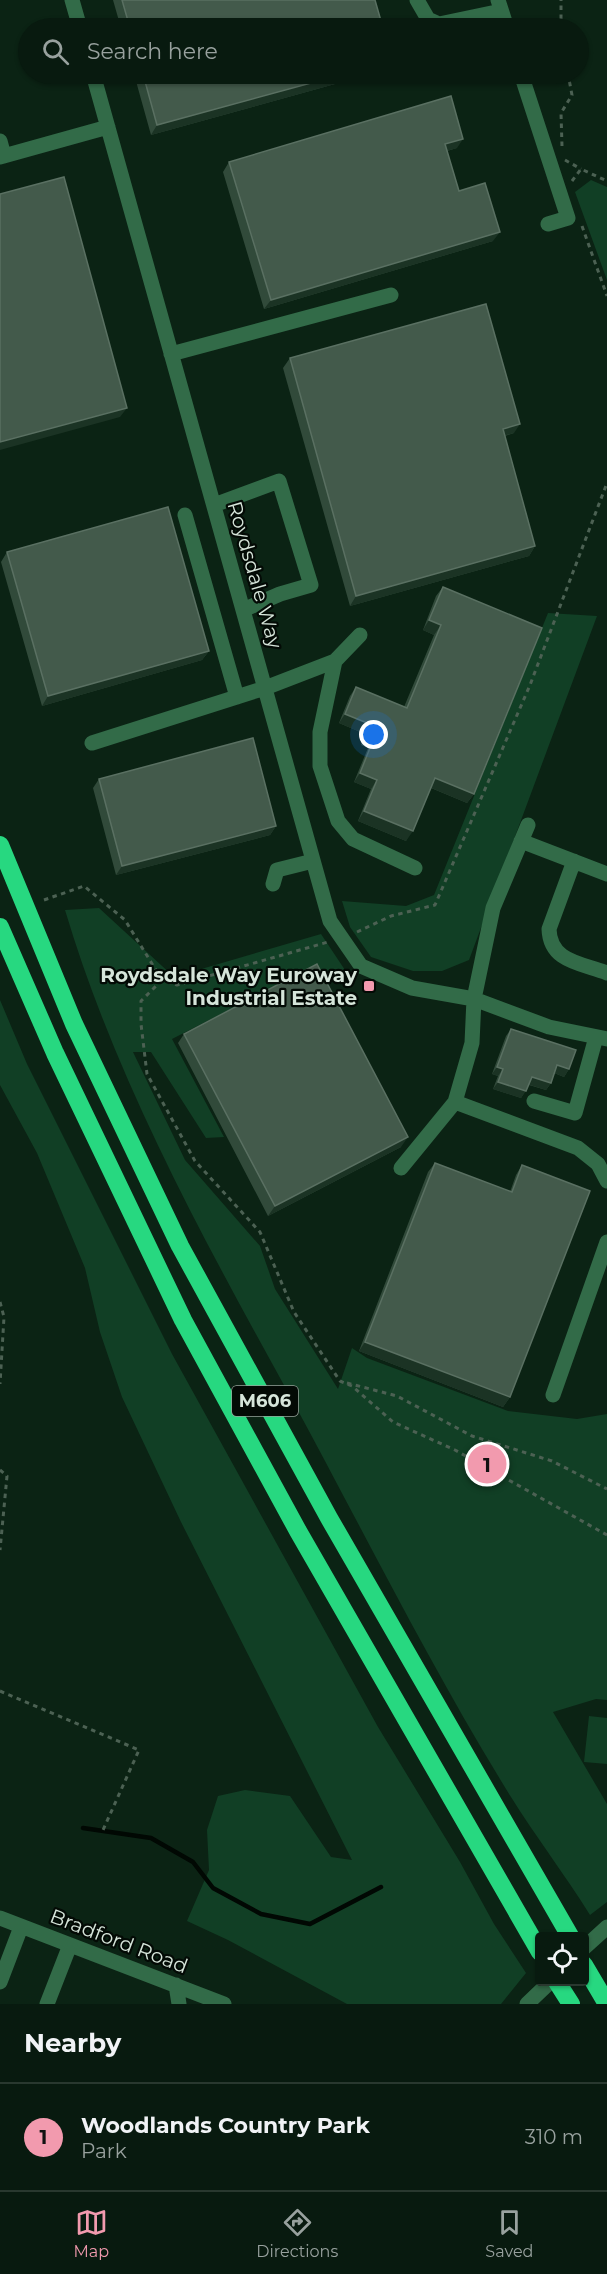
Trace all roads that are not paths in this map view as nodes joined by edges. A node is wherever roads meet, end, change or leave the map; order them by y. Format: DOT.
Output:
graph roads {
  1 [pos="72,0"];
  2 [pos="417,0"];
  3 [pos="500,5"];
  4 [pos="77,18"];
  5 [pos="427,18"];
  6 [pos="458,18"];
  7 [pos="96,84"];
  8 [pos="523,84"];
  9 [pos="108,127"];
  10 [pos="0,141"];
  11 [pos="2,157"];
  12 [pos="548,225"];
  13 [pos="391,295"];
  14 [pos="171,354"];
  15 [pos="214,505"];
  16 [pos="185,515"];
  17 [pos="243,610"];
  18 [pos="360,634"];
  19 [pos="335,661"];
  20 [pos="265,688"];
  21 [pos="237,697"];
  22 [pos="92,743"];
  23 [pos="528,825"];
  24 [pos="521,840"];
  25 [pos="0,845"];
  26 [pos="313,861"];
  27 [pos="574,861"];
  28 [pos="415,868"];
  29 [pos="607,874"];
  30 [pos="273,884"];
  31 [pos="0,927"];
  32 [pos="607,973"];
  33 [pos="474,999"];
  34 [pos="602,1038"];
  35 [pos="534,1101"];
  36 [pos="455,1102"];
  37 [pos="403,1164"];
  38 [pos="607,1181"];
  39 [pos="607,1242"];
  40 [pos="553,1395"];
  41 [pos="0,1918"];
  42 [pos="21,1926"];
  43 [pos="607,1927"];
  44 [pos="568,1932"];
  45 [pos="535,1943"];
  46 [pos="589,1944"];
  47 [pos="70,1945"];
  48 [pos="589,1974"];
  49 [pos="0,1982"];
  50 [pos="176,1985"];
  51 [pos="546,1986"];
  52 [pos="559,1986"];
  53 [pos="570,2003"];
  54 [pos="47,2004"];
  55 [pos="179,2004"];
  56 [pos="224,2004"];
  57 [pos="527,2004"];
  58 [pos="607,2004"];
  1 -- 4 [label="street"];
  2 -- 5 [label="street"];
  3 -- 6 [label="street"];
  7 -- 9 [label="street, Roydsdale Way"];
  8 -- 12 [label="street"];
  9 -- 11 [label="street"];
  9 -- 14 [label="street, Roydsdale Way"];
  10 -- 11 [label="street"];
  13 -- 14 [label="street"];
  14 -- 15 [label="street, Roydsdale Way"];
  15 -- 17 [label="street, Roydsdale Way"];
  15 -- 17 [label="street"];
  16 -- 21 [label="street"];
  17 -- 20 [label="street, Roydsdale Way"];
  18 -- 19 [label="street"];
  19 -- 20 [label="street"];
  19 -- 28 [label="street"];
  20 -- 21 [label="street"];
  20 -- 26 [label="street, Roydsdale Way"];
  21 -- 22 [label="street"];
  23 -- 24 [label="street"];
  24 -- 27 [label="street"];
  24 -- 33 [label="street"];
  25 -- 44 [label="highway, M606"];
  26 -- 30 [label="street"];
  26 -- 33 [label="street, Roydsdale Way"];
  27 -- 29 [label="street"];
  27 -- 32 [label="street"];
  31 -- 45 [label="highway, M606"];
  33 -- 34 [label="street, Roydsdale Way"];
  33 -- 36 [label="street"];
  34 -- 35 [label="street"];
  36 -- 37 [label="street"];
  36 -- 38 [label="street"];
  39 -- 40 [label="street"];
  41 -- 42 [label="street, Bradford Road"];
  42 -- 47 [label="street, Bradford Road"];
  42 -- 49 [label="street"];
  43 -- 46 [label="street"];
  47 -- 50 [label="street, Bradford Road"];
  47 -- 54 [label="street"];
  48 -- 58 [label="highway"];
  50 -- 55 [label="street"];
  50 -- 56 [label="street, Bradford Road"];
  51 -- 57 [label="street"];
  52 -- 53 [label="highway"];
}
